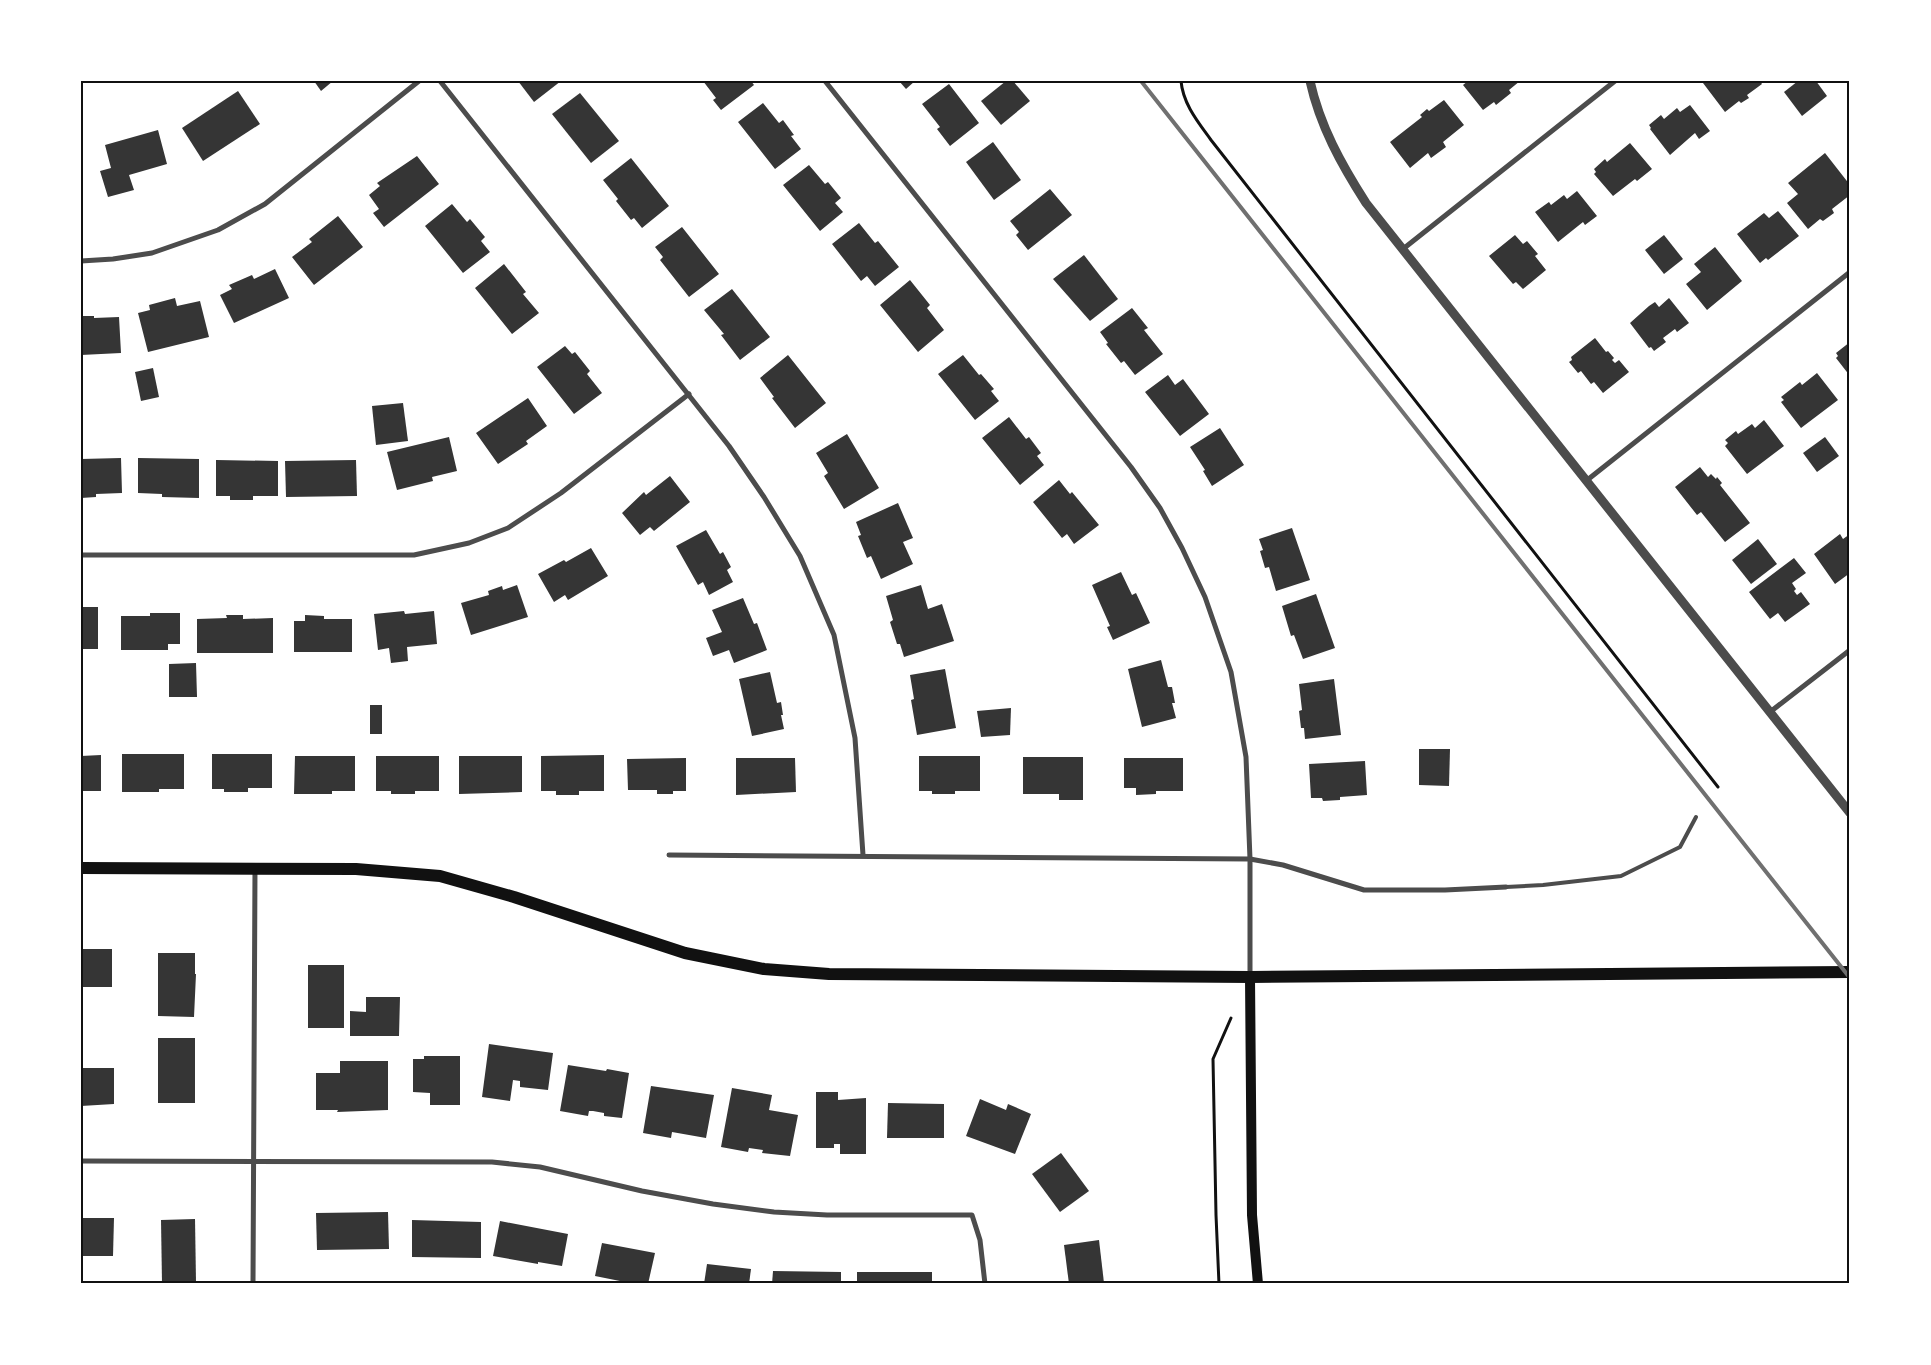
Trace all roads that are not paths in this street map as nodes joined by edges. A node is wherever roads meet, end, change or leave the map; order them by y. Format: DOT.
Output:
graph roads {
  1 [pos="419,81"];
  2 [pos="440,81"];
  3 [pos="825,81"];
  4 [pos="1310,81"];
  5 [pos="1615,81"];
  6 [pos="1403,249"];
  7 [pos="81,261"];
  8 [pos="1850,272"];
  9 [pos="689,394"];
  10 [pos="1586,481"];
  11 [pos="81,555"];
  12 [pos="1850,650"];
  13 [pos="1770,712"];
  14 [pos="1850,813"];
  15 [pos="1696,817"];
  16 [pos="669,855"];
  17 [pos="863,855"];
  18 [pos="1250,859"];
  19 [pos="81,868"];
  20 [pos="254,868"];
  21 [pos="1506,887"];
  22 [pos="1850,972"];
  23 [pos="1250,977"];
  24 [pos="81,1161"];
  25 [pos="253,1161"];
  26 [pos="254,1284"];
  27 [pos="985,1284"];
  28 [pos="1258,1284"];
  1 -- 7 [label="street"];
  2 -- 9 [label="street"];
  3 -- 18 [label="street"];
  4 -- 6 [label="street"];
  5 -- 6 [label="street"];
  6 -- 10 [label="street"];
  8 -- 10 [label="street"];
  9 -- 11 [label="street"];
  9 -- 17 [label="street"];
  10 -- 13 [label="street"];
  12 -- 13 [label="street"];
  13 -- 14 [label="street"];
  15 -- 21 [label="lane"];
  16 -- 17 [label="street"];
  17 -- 18 [label="street"];
  18 -- 21 [label="street"];
  18 -- 23 [label="street"];
  19 -- 20 [label="main road"];
  20 -- 23 [label="main road"];
  20 -- 25 [label="street"];
  22 -- 23 [label="main road"];
  23 -- 28 [label="main road"];
  24 -- 25 [label="street"];
  25 -- 26 [label="street"];
  25 -- 27 [label="street"];
}
